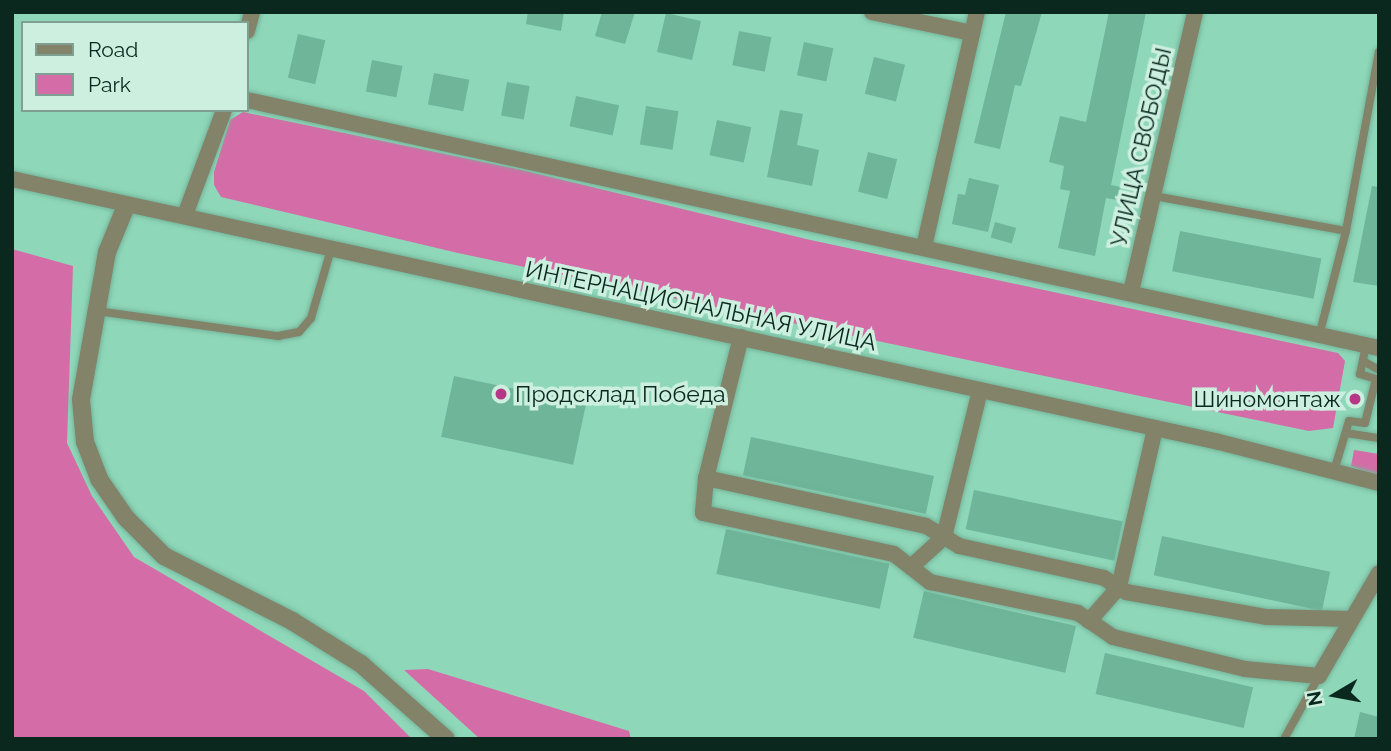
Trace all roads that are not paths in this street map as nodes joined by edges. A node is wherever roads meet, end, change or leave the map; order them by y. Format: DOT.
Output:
graph roads {
  1 [pos="872,12"];
  2 [pos="977,12"];
  3 [pos="1195,12"];
  4 [pos="972,33"];
  5 [pos="1379,52"];
  6 [pos="248,100"];
  7 [pos="223,112"];
  8 [pos="12,179"];
  9 [pos="1154,196"];
  10 [pos="126,206"];
  11 [pos="185,215"];
  12 [pos="1346,231"];
  13 [pos="923,247"];
  14 [pos="331,249"];
  15 [pos="1131,292"];
  16 [pos="97,311"];
  17 [pos="1319,336"];
  18 [pos="741,337"];
  19 [pos="1369,351"];
  20 [pos="1379,370"];
  21 [pos="980,390"];
  22 [pos="1155,428"];
  23 [pos="1346,433"];
  24 [pos="1379,438"];
  25 [pos="1333,474"];
  26 [pos="706,478"];
  27 [pos="1379,483"];
  28 [pos="944,537"];
  29 [pos="911,567"];
  30 [pos="1379,573"];
  31 [pos="1119,587"];
  32 [pos="1351,619"];
  33 [pos="1089,621"];
  34 [pos="1319,676"];
  35 [pos="446,739"];
  36 [pos="1284,739"];
  1 -- 4 [label="street"];
  2 -- 4 [label="street"];
  3 -- 9 [label="street, УЛИЦА СВОБОДЫ"];
  4 -- 13 [label="street"];
  5 -- 12 [label="lane"];
  6 -- 13 [label="street"];
  7 -- 11 [label="street"];
  8 -- 10 [label="street, ИНТЕРНАЦИОНАЛЬНАЯ УЛИЦА"];
  9 -- 12 [label="lane"];
  9 -- 15 [label="street, УЛИЦА СВОБОДЫ"];
  10 -- 11 [label="street, ИНТЕРНАЦИОНАЛЬНАЯ УЛИЦА"];
  10 -- 16 [label="street"];
  11 -- 14 [label="street, ИНТЕРНАЦИОНАЛЬНАЯ УЛИЦА"];
  12 -- 17 [label="lane"];
  13 -- 15 [label="street"];
  14 -- 16 [label="lane"];
  14 -- 18 [label="street, ИНТЕРНАЦИОНАЛЬНАЯ УЛИЦА"];
  15 -- 17 [label="street"];
  16 -- 35 [label="street"];
  17 -- 19 [label="street"];
  18 -- 21 [label="street, ИНТЕРНАЦИОНАЛЬНАЯ УЛИЦА"];
  18 -- 26 [label="street"];
  19 -- 20 [label="lane"];
  19 -- 23 [label="lane"];
  21 -- 22 [label="street, ИНТЕРНАЦИОНАЛЬНАЯ УЛИЦА"];
  21 -- 28 [label="street"];
  22 -- 25 [label="street, ИНТЕРНАЦИОНАЛЬНАЯ УЛИЦА"];
  22 -- 31 [label="street"];
  23 -- 24 [label="lane"];
  23 -- 25 [label="lane"];
  25 -- 27 [label="street, ИНТЕРНАЦИОНАЛЬНАЯ УЛИЦА"];
  26 -- 28 [label="street"];
  26 -- 29 [label="street"];
  28 -- 29 [label="street"];
  28 -- 31 [label="street"];
  29 -- 33 [label="street"];
  30 -- 32 [label="street"];
  31 -- 32 [label="street"];
  31 -- 33 [label="street"];
  32 -- 34 [label="street"];
  33 -- 34 [label="street"];
  34 -- 36 [label="lane"];
}
